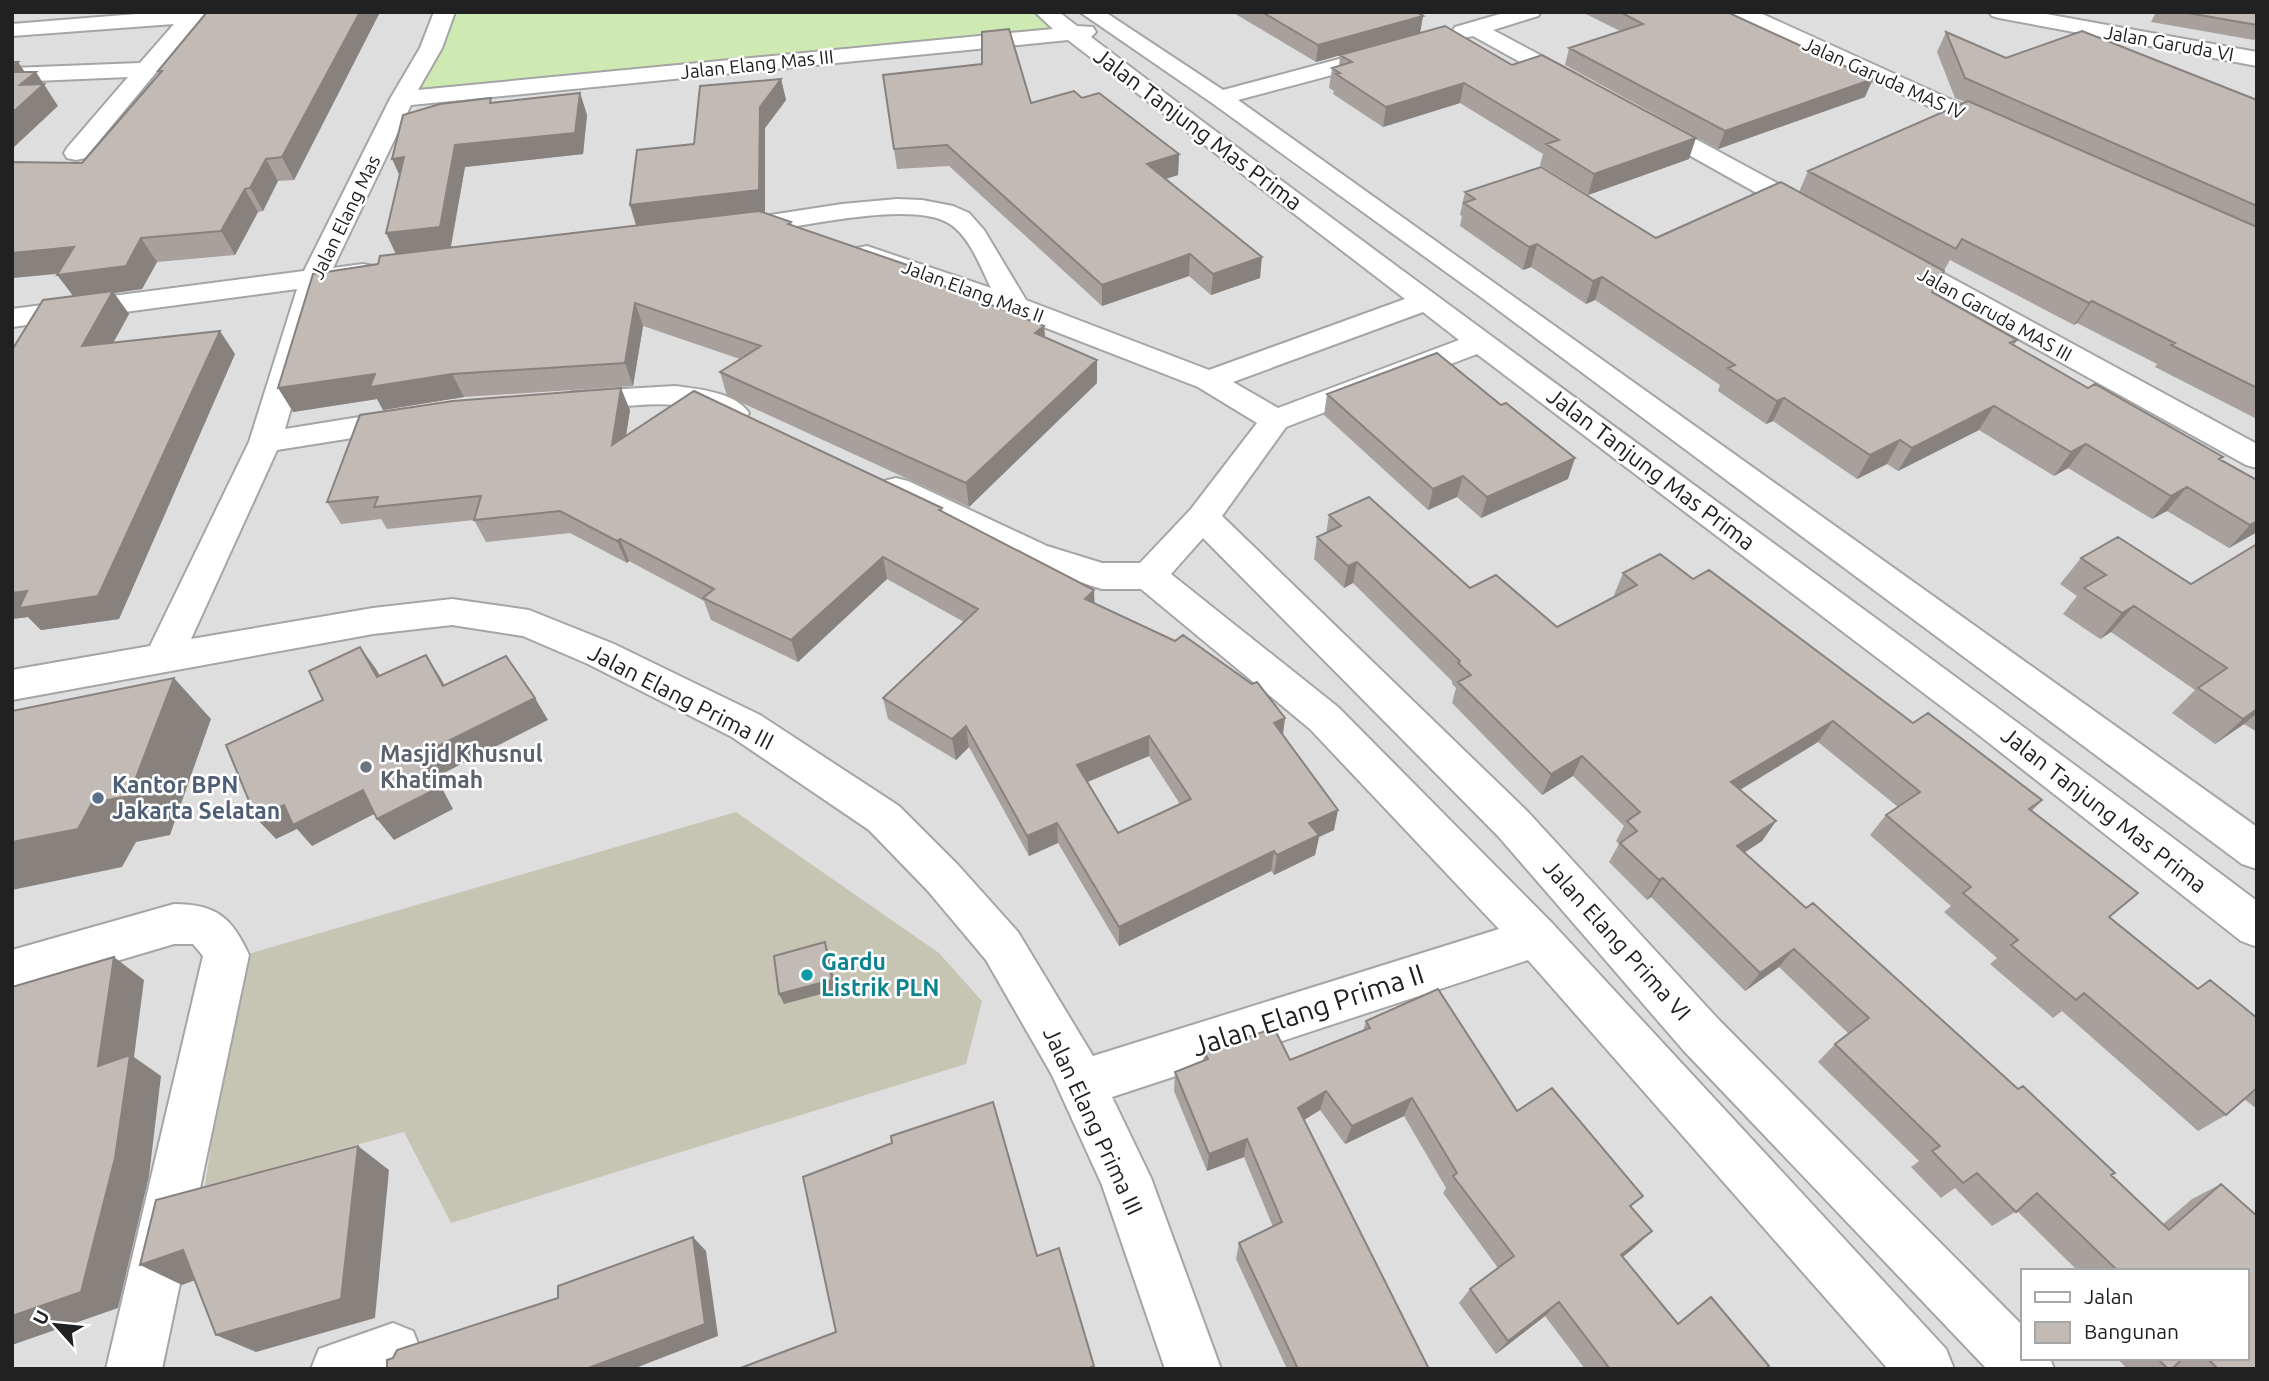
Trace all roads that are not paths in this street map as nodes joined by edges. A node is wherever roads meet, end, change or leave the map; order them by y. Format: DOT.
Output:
graph roads {
  1 [pos="247,12"];
  2 [pos="445,12"];
  3 [pos="1045,12"];
  4 [pos="1531,12"];
  5 [pos="1740,12"];
  6 [pos="1999,12"];
  7 [pos="190,18"];
  8 [pos="2084,20"];
  9 [pos="1091,25"];
  10 [pos="1476,29"];
  11 [pos="12,30"];
  12 [pos="1436,40"];
  13 [pos="2257,42"];
  14 [pos="1409,47"];
  15 [pos="2257,59"];
  16 [pos="2155,61"];
  17 [pos="146,69"];
  18 [pos="12,75"];
  19 [pos="1598,96"];
  20 [pos="1220,98"];
  21 [pos="402,99"];
  22 [pos="1622,109"];
  23 [pos="2017,138"];
  24 [pos="76,153"];
  25 [pos="773,222"];
  26 [pos="1830,223"];
  27 [pos="746,225"];
  28 [pos="1866,243"];
  29 [pos="384,269"];
  30 [pos="315,277"];
  31 [pos="1427,301"];
  32 [pos="1015,306"];
  33 [pos="12,318"];
  34 [pos="1482,342"];
  35 [pos="1209,380"];
  36 [pos="542,404"];
  37 [pos="438,414"];
  38 [pos="1275,420"];
  39 [pos="754,423"];
  40 [pos="265,442"];
  41 [pos="2257,458"];
  42 [pos="868,476"];
  43 [pos="1203,517"];
  44 [pos="1149,576"];
  45 [pos="163,659"];
  46 [pos="12,685"];
  47 [pos="2038,693"];
  48 [pos="1989,721"];
  49 [pos="2257,851"];
  50 [pos="2257,928"];
  51 [pos="1536,937"];
  52 [pos="12,971"];
  53 [pos="1080,1084"];
  54 [pos="393,1351"];
  55 [pos="127,1366"];
  56 [pos="339,1369"];
  57 [pos="1193,1369"];
  58 [pos="1926,1369"];
  59 [pos="2026,1369"];
  1 -- 7 [label="street"];
  2 -- 21 [label="street, Jalan Elang Mas"];
  3 -- 9 [label="street, Jalan Tanjung Mas Prima"];
  4 -- 10 [label="street"];
  5 -- 23 [label="street, Jalan Garuda MAS IV"];
  6 -- 8 [label="street, Jalan Garuda VI"];
  7 -- 11 [label="street"];
  7 -- 17 [label="street"];
  8 -- 13 [label="street"];
  8 -- 15 [label="street, Jalan Garuda VI"];
  8 -- 16 [label="street"];
  9 -- 20 [label="street, Jalan Tanjung Mas Prima"];
  9 -- 21 [label="street, Jalan Elang Mas III"];
  9 -- 31 [label="street, Jalan Tanjung Mas Prima"];
  10 -- 12 [label="street"];
  10 -- 19 [label="street"];
  14 -- 20 [label="street"];
  17 -- 18 [label="street"];
  17 -- 24 [label="street"];
  20 -- 47 [label="street, Jalan Tanjung Mas Prima"];
  21 -- 30 [label="street, Jalan Elang Mas"];
  22 -- 26 [label="street"];
  25 -- 27 [label="street, Jalan Elang Mas II"];
  25 -- 32 [label="street, Jalan Elang Mas II"];
  25 -- 32 [label="street"];
  28 -- 41 [label="street, Jalan Garuda MAS III"];
  29 -- 30 [label="street"];
  30 -- 33 [label="street"];
  30 -- 40 [label="street, Jalan Elang Mas"];
  31 -- 34 [label="street, Jalan Tanjung Mas Prima"];
  31 -- 35 [label="street"];
  32 -- 35 [label="street, Jalan Elang Mas II"];
  34 -- 38 [label="street"];
  34 -- 48 [label="street, Jalan Tanjung Mas Prima"];
  35 -- 38 [label="street, Jalan Elang Mas II"];
  36 -- 39 [label="street"];
  37 -- 40 [label="street"];
  38 -- 43 [label="street"];
  40 -- 45 [label="street, Jalan Elang Mas"];
  42 -- 44 [label="street"];
  43 -- 44 [label="street"];
  43 -- 59 [label="street, Jalan Elang Prima VI"];
  44 -- 51 [label="street"];
  45 -- 46 [label="street, Jalan Elang Prima III"];
  45 -- 53 [label="street, Jalan Elang Prima III"];
  47 -- 48 [label="street"];
  47 -- 49 [label="street, Jalan Tanjung Mas Prima"];
  48 -- 50 [label="street, Jalan Tanjung Mas Prima"];
  51 -- 53 [label="street, Jalan Elang Prima II"];
  51 -- 58 [label="street"];
  52 -- 55 [label="street"];
  53 -- 57 [label="street, Jalan Elang Prima III"];
  54 -- 56 [label="street"];
}
